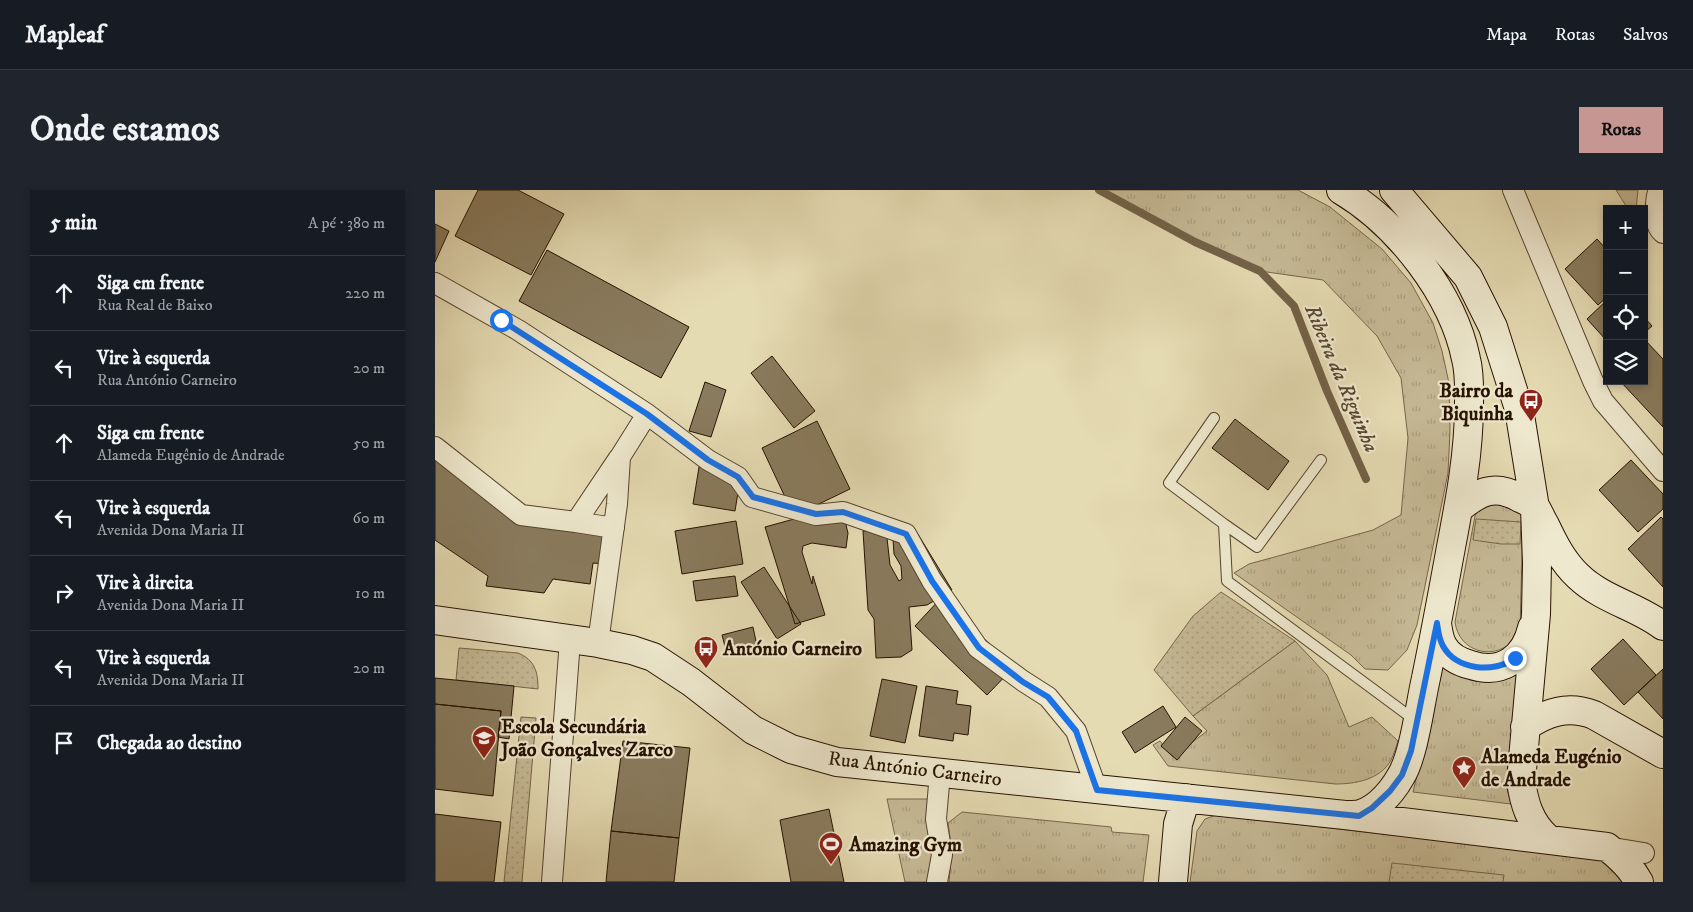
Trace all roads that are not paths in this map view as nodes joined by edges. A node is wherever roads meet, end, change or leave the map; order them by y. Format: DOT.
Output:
graph roads {
  1 [pos="1341,190"];
  2 [pos="1393,190"];
  3 [pos="1513,190"];
  4 [pos="1659,190"];
  5 [pos="1663,233"];
  6 [pos="435,283"];
  7 [pos="647,414"];
  8 [pos="1214,418"];
  9 [pos="435,447"];
  10 [pos="621,457"];
  11 [pos="1321,460"];
  12 [pos="1663,471"];
  13 [pos="1535,508"];
  14 [pos="1458,509"];
  15 [pos="576,522"];
  16 [pos="1225,524"];
  17 [pos="613,528"];
  18 [pos="1536,614"];
  19 [pos="435,620"];
  20 [pos="1437,623"];
  21 [pos="1663,626"];
  22 [pos="570,640"];
  23 [pos="598,643"];
  24 [pos="1417,722"];
  25 [pos="1525,727"];
  26 [pos="1663,754"];
  27 [pos="940,773"];
  28 [pos="1097,790"];
  29 [pos="1186,798"];
  30 [pos="1345,815"];
  31 [pos="1547,838"];
  32 [pos="1607,847"];
  33 [pos="1644,853"];
  34 [pos="551,882"];
  35 [pos="937,882"];
  36 [pos="1173,882"];
  37 [pos="1639,882"];
  1 -- 14 [label="street"];
  2 -- 13 [label="street"];
  3 -- 12 [label="street"];
  4 -- 5 [label="street"];
  6 -- 7 [label="street"];
  7 -- 10 [label="street"];
  7 -- 28 [label="street"];
  8 -- 16 [label="lane"];
  9 -- 15 [label="street"];
  10 -- 15 [label="street"];
  10 -- 17 [label="street"];
  11 -- 16 [label="lane"];
  13 -- 14 [label="street"];
  13 -- 18 [label="street"];
  13 -- 21 [label="street"];
  14 -- 20 [label="street"];
  15 -- 17 [label="street"];
  16 -- 24 [label="lane"];
  17 -- 23 [label="street"];
  18 -- 20 [label="street"];
  18 -- 25 [label="street"];
  19 -- 22 [label="street, Rua António Carneiro"];
  20 -- 24 [label="street"];
  22 -- 23 [label="street, Rua António Carneiro"];
  22 -- 34 [label="street"];
  23 -- 27 [label="street, Rua António Carneiro"];
  24 -- 30 [label="street"];
  25 -- 26 [label="street"];
  25 -- 31 [label="street"];
  27 -- 28 [label="street, Rua António Carneiro"];
  27 -- 35 [label="street"];
  28 -- 29 [label="street, Rua António Carneiro"];
  29 -- 30 [label="street, Rua António Carneiro"];
  29 -- 36 [label="street"];
  30 -- 31 [label="street, Rua António Carneiro"];
  31 -- 32 [label="street, Rua António Carneiro"];
  32 -- 33 [label="street"];
  32 -- 37 [label="street"];
}
